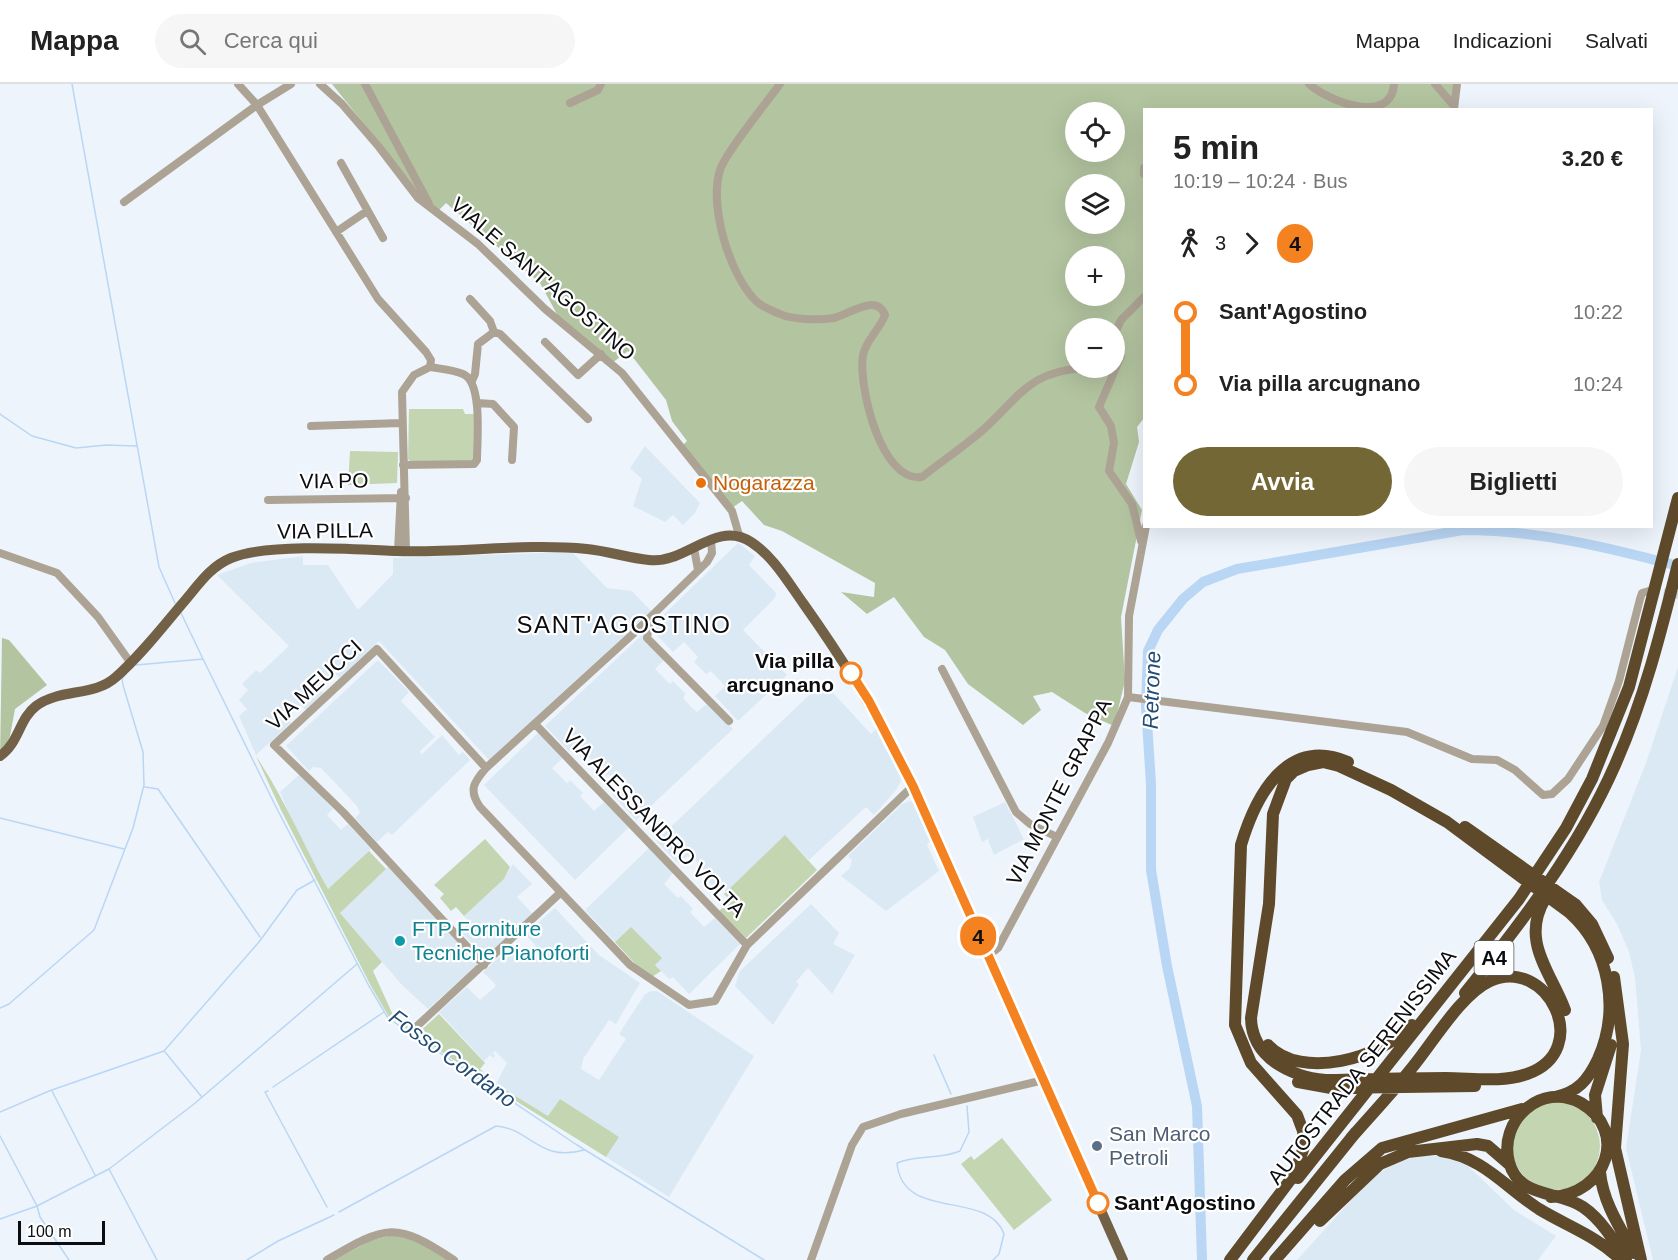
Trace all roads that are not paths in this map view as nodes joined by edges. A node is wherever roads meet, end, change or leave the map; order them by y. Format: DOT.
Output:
graph roads {
  1 [pos="238,84"];
  2 [pos="291,84"];
  3 [pos="320,84"];
  4 [pos="365,84"];
  5 [pos="601,84"];
  6 [pos="780,84"];
  7 [pos="1309,84"];
  8 [pos="1394,84"];
  9 [pos="1435,84"];
  10 [pos="1456,84"];
  11 [pos="570,103"];
  12 [pos="257,105"];
  13 [pos="1454,108"];
  14 [pos="341,163"];
  15 [pos="124,202"];
  16 [pos="431,207"];
  17 [pos="367,211"];
  18 [pos="336,232"];
  19 [pos="383,238"];
  20 [pos="1143,298"];
  21 [pos="470,299"];
  22 [pos="1123,318"];
  23 [pos="494,332"];
  24 [pos="545,342"];
  25 [pos="601,354"];
  26 [pos="430,367"];
  27 [pos="1065,369"];
  28 [pos="1112,378"];
  29 [pos="472,381"];
  30 [pos="477,403"];
  31 [pos="588,419"];
  32 [pos="401,423"];
  33 [pos="311,426"];
  34 [pos="512,460"];
  35 [pos="403,465"];
  36 [pos="403,498"];
  37 [pos="1678,498"];
  38 [pos="268,500"];
  39 [pos="1146,528"];
  40 [pos="735,535"];
  41 [pos="703,544"];
  42 [pos="1142,547"];
  43 [pos="402,551"];
  44 [pos="0,553"];
  45 [pos="1678,564"];
  46 [pos="698,570"];
  47 [pos="1652,590"];
  48 [pos="650,619"];
  49 [pos="130,662"];
  50 [pos="942,669"];
  51 [pos="1132,697"];
  52 [pos="729,721"];
  53 [pos="536,725"];
  54 [pos="0,756"];
  55 [pos="1615,765"];
  56 [pos="486,768"];
  57 [pos="913,786"];
  58 [pos="1057,837"];
  59 [pos="559,894"];
  60 [pos="1511,909"];
  61 [pos="1573,909"];
  62 [pos="747,945"];
  63 [pos="987,957"];
  64 [pos="484,965"];
  65 [pos="1256,984"];
  66 [pos="1616,985"];
  67 [pos="1234,999"];
  68 [pos="416,1027"];
  69 [pos="1044,1080"];
  70 [pos="1439,1082"];
  71 [pos="1334,1084"];
  72 [pos="1555,1097"];
  73 [pos="1526,1108"];
  74 [pos="1597,1118"];
  75 [pos="1351,1138"];
  76 [pos="1425,1149"];
  77 [pos="1510,1166"];
  78 [pos="1600,1172"];
  79 [pos="1551,1197"];
  80 [pos="1233,1259"];
  81 [pos="327,1260"];
  82 [pos="454,1260"];
  83 [pos="811,1260"];
  84 [pos="1123,1260"];
  85 [pos="1253,1260"];
  86 [pos="1275,1260"];
  87 [pos="1286,1260"];
  88 [pos="1621,1260"];
  89 [pos="1626,1260"];
  90 [pos="1639,1260"];
  1 -- 12 [label="street"];
  2 -- 12 [label="street"];
  3 -- 16 [label="street, VIALE SANT'AGOSTINO"];
  4 -- 16 [label="street"];
  5 -- 11 [label="street"];
  6 -- 27 [label="street"];
  7 -- 8 [label="street"];
  9 -- 13 [label="street"];
  10 -- 13 [label="street"];
  12 -- 15 [label="street"];
  12 -- 18 [label="street"];
  14 -- 17 [label="street"];
  16 -- 25 [label="street, VIALE SANT'AGOSTINO"];
  17 -- 18 [label="street"];
  17 -- 19 [label="street"];
  18 -- 26 [label="street"];
  20 -- 22 [label="street"];
  21 -- 23 [label="street"];
  23 -- 29 [label="street"];
  23 -- 31 [label="street"];
  24 -- 25 [label="street"];
  25 -- 40 [label="street, VIALE SANT'AGOSTINO"];
  26 -- 29 [label="street"];
  26 -- 32 [label="street"];
  28 -- 42 [label="street"];
  29 -- 30 [label="street"];
  30 -- 34 [label="street"];
  30 -- 35 [label="street"];
  32 -- 33 [label="street"];
  32 -- 35 [label="street"];
  35 -- 36 [label="street"];
  36 -- 38 [label="street, VIA PO"];
  36 -- 43 [label="street"];
  37 -- 60 [label="highway, AUTOSTRADA SERENISSIMA / A4"];
  39 -- 42 [label="street, VIA MONTE GRAPPA"];
  40 -- 41 [label="main road, VIA PILLA"];
  40 -- 57 [label="main road"];
  41 -- 43 [label="main road, VIA PILLA"];
  41 -- 46 [label="street"];
  41 -- 46 [label="street"];
  42 -- 51 [label="street, VIA MONTE GRAPPA"];
  43 -- 49 [label="main road, VIA PILLA"];
  44 -- 49 [label="street"];
  45 -- 55 [label="highway, AUTOSTRADA SERENISSIMA / A4"];
  46 -- 48 [label="street"];
  47 -- 51 [label="street"];
  48 -- 52 [label="street"];
  48 -- 53 [label="street"];
  49 -- 54 [label="main road, VIA PILLA"];
  50 -- 58 [label="street"];
  51 -- 58 [label="street, VIA MONTE GRAPPA"];
  53 -- 56 [label="street"];
  53 -- 62 [label="street, VIA ALESSANDRO VOLTA"];
  55 -- 70 [label="highway"];
  55 -- 75 [label="highway, AUTOSTRADA SERENISSIMA / A4"];
  56 -- 59 [label="street"];
  56 -- 64 [label="street, VIA MEUCCI"];
  57 -- 62 [label="street"];
  57 -- 63 [label="main road"];
  58 -- 63 [label="street, VIA MONTE GRAPPA"];
  59 -- 62 [label="street"];
  59 -- 64 [label="street"];
  60 -- 65 [label="highway"];
  60 -- 80 [label="highway, AUTOSTRADA SERENISSIMA / A4"];
  61 -- 65 [label="highway"];
  61 -- 66 [label="highway"];
  61 -- 67 [label="highway"];
  61 -- 72 [label="highway"];
  63 -- 69 [label="main road"];
  64 -- 68 [label="street"];
  65 -- 71 [label="highway"];
  66 -- 74 [label="highway"];
  66 -- 90 [label="highway"];
  67 -- 71 [label="highway"];
  67 -- 80 [label="highway"];
  69 -- 83 [label="street"];
  69 -- 84 [label="main road"];
  70 -- 71 [label="highway"];
  70 -- 75 [label="highway"];
  72 -- 73 [label="highway"];
  72 -- 74 [label="highway"];
  73 -- 77 [label="highway"];
  73 -- 86 [label="highway"];
  74 -- 78 [label="highway"];
  75 -- 85 [label="highway, AUTOSTRADA SERENISSIMA / A4"];
  76 -- 77 [label="highway"];
  76 -- 87 [label="highway"];
  76 -- 88 [label="highway"];
  77 -- 79 [label="highway"];
  78 -- 79 [label="highway"];
  78 -- 90 [label="highway"];
  79 -- 89 [label="highway"];
  81 -- 82 [label="street"];
}
